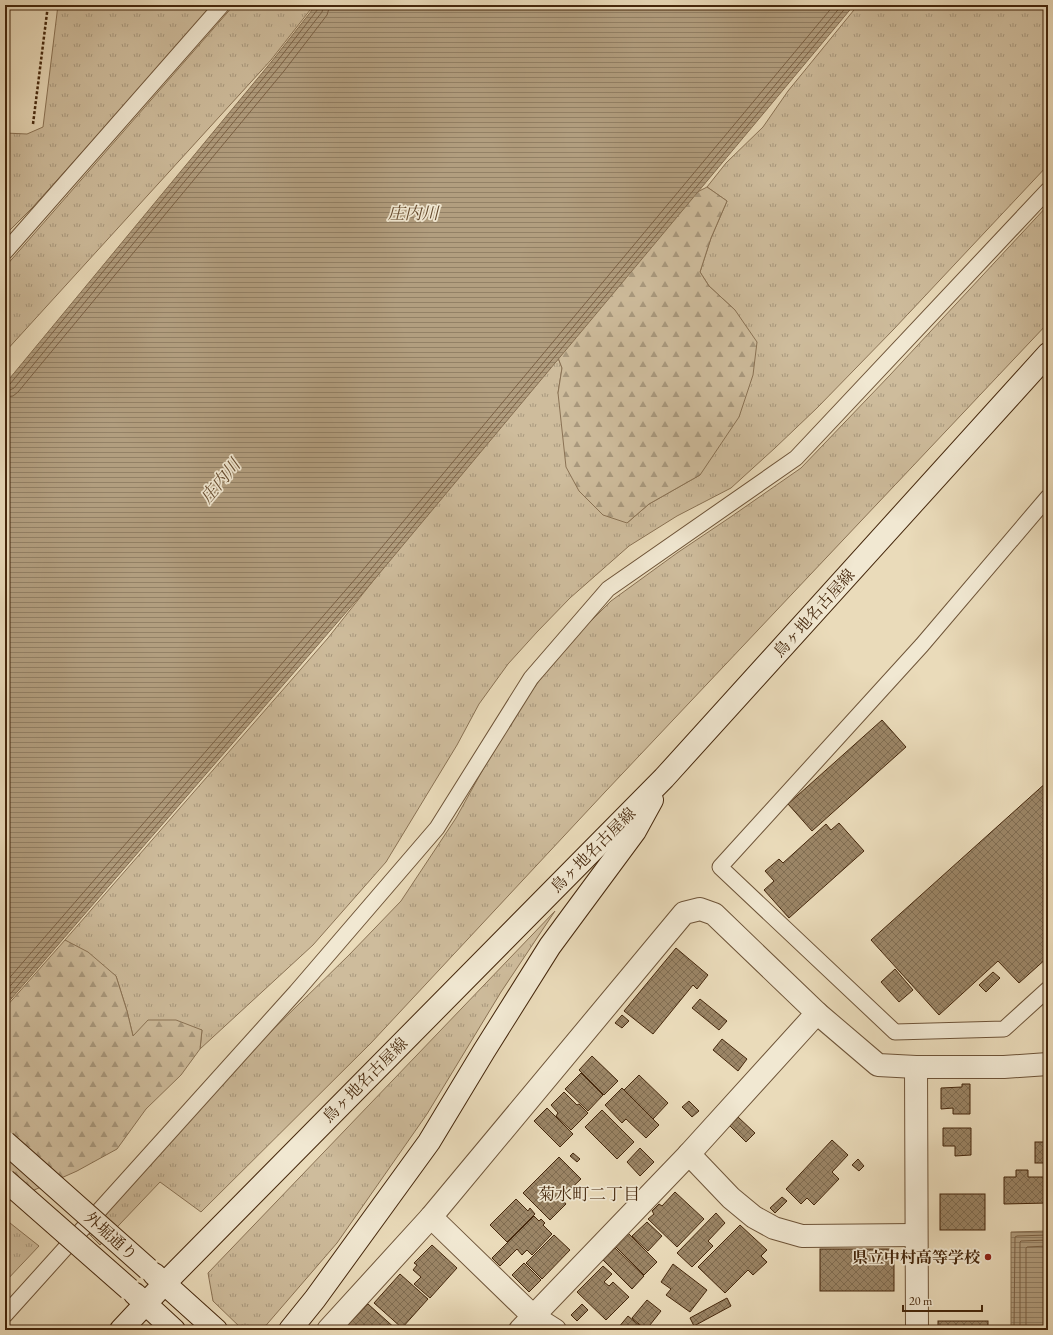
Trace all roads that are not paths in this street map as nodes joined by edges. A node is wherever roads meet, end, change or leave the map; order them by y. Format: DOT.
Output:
graph roads {
  1 [pos="222,5"];
  2 [pos="1048,190"];
  3 [pos="5,252"];
  4 [pos="1048,354"];
  5 [pos="1048,497"];
  6 [pos="664,778"];
  7 [pos="1048,989"];
  8 [pos="817,1012"];
  9 [pos="1048,1064"];
  10 [pos="916,1067"];
  11 [pos="5,1142"];
  12 [pos="689,1154"];
  13 [pos="5,1180"];
  14 [pos="431,1217"];
  15 [pos="916,1235"];
  16 [pos="164,1284"];
  17 [pos="145,1304"];
  18 [pos="5,1316"];
  19 [pos="526,1323"];
  20 [pos="121,1330"];
  21 [pos="174,1330"];
  22 [pos="216,1330"];
  23 [pos="290,1330"];
  24 [pos="328,1330"];
  25 [pos="555,1330"];
  26 [pos="917,1330"];
  1 -- 3 [label="lane"];
  2 -- 18 [label="lane"];
  4 -- 6 [label="main road, 鳥ヶ地名古屋線"];
  5 -- 7 [label="lane"];
  6 -- 16 [label="main road, 鳥ヶ地名古屋線"];
  6 -- 23 [label="main road"];
  8 -- 10 [label="main road"];
  8 -- 12 [label="main road"];
  8 -- 14 [label="main road"];
  9 -- 10 [label="main road"];
  10 -- 15 [label="main road"];
  11 -- 16 [label="main road, 外堀通り, bridge"];
  12 -- 15 [label="main road"];
  12 -- 19 [label="main road"];
  13 -- 17 [label="main road, 外堀通り, bridge"];
  14 -- 19 [label="main road"];
  14 -- 24 [label="main road"];
  15 -- 26 [label="main road"];
  16 -- 17 [label="main road, 鳥ヶ地名古屋線"];
  16 -- 22 [label="main road, 外堀通り"];
  17 -- 20 [label="main road, 鳥ヶ地名古屋線"];
  17 -- 21 [label="main road, 外堀通り"];
  19 -- 25 [label="main road"];
}
